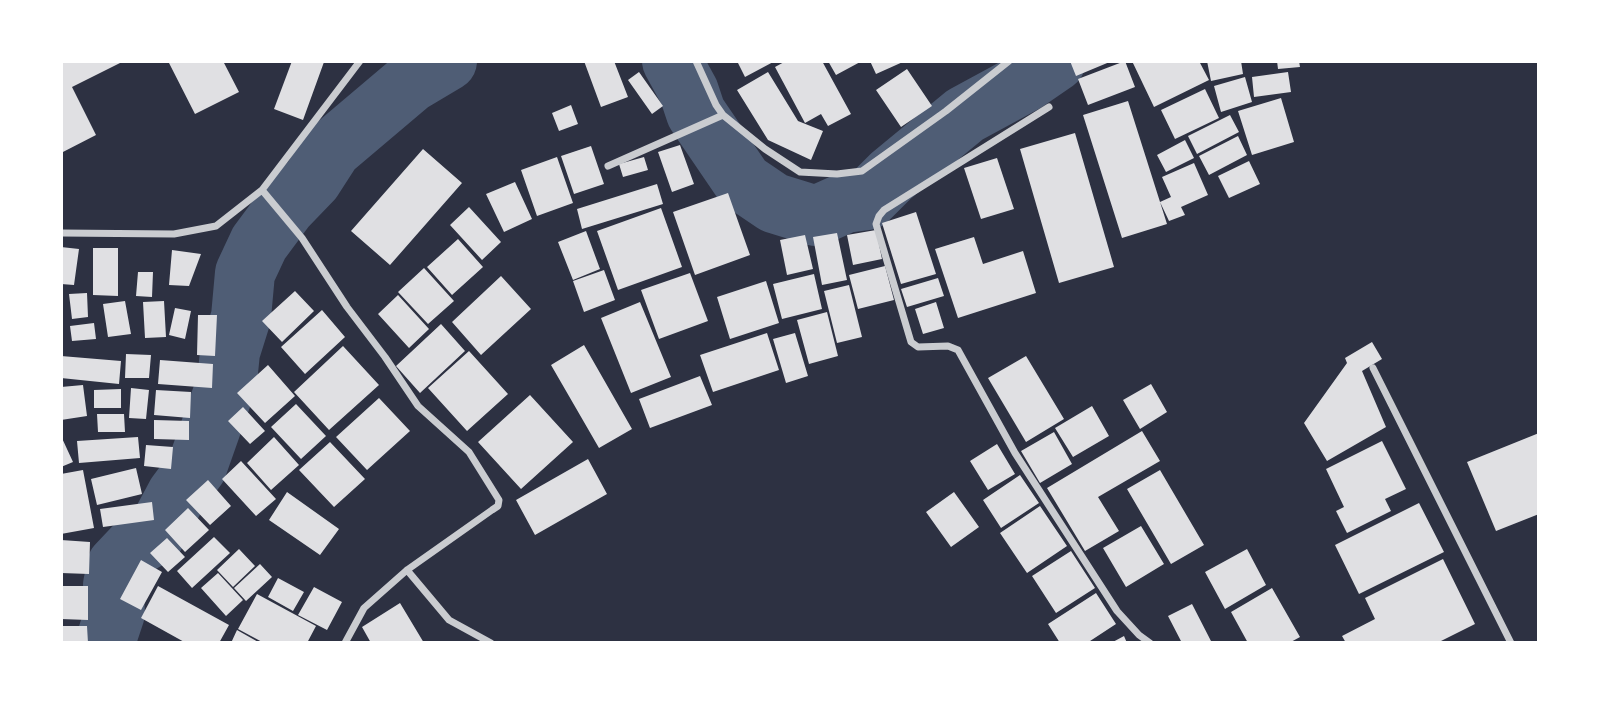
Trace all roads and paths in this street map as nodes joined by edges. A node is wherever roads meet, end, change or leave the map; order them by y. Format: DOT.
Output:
graph roads {
  1 [pos="359,61"];
  2 [pos="696,61"];
  3 [pos="1009,61"];
  4 [pos="1049,107"];
  5 [pos="723,115"];
  6 [pos="608,166"];
  7 [pos="262,190"];
  8 [pos="61,233"];
  9 [pos="1373,368"];
  10 [pos="407,570"];
  11 [pos="345,643"];
  12 [pos="491,643"];
  13 [pos="1150,643"];
  14 [pos="1511,643"];
  1 -- 7 [label="street"];
  2 -- 5 [label="street"];
  3 -- 5 [label="street"];
  4 -- 13 [label="street"];
  5 -- 6 [label="street"];
  7 -- 8 [label="street"];
  7 -- 10 [label="street"];
  9 -- 14 [label="street"];
  10 -- 11 [label="street"];
  10 -- 12 [label="street"];
}
